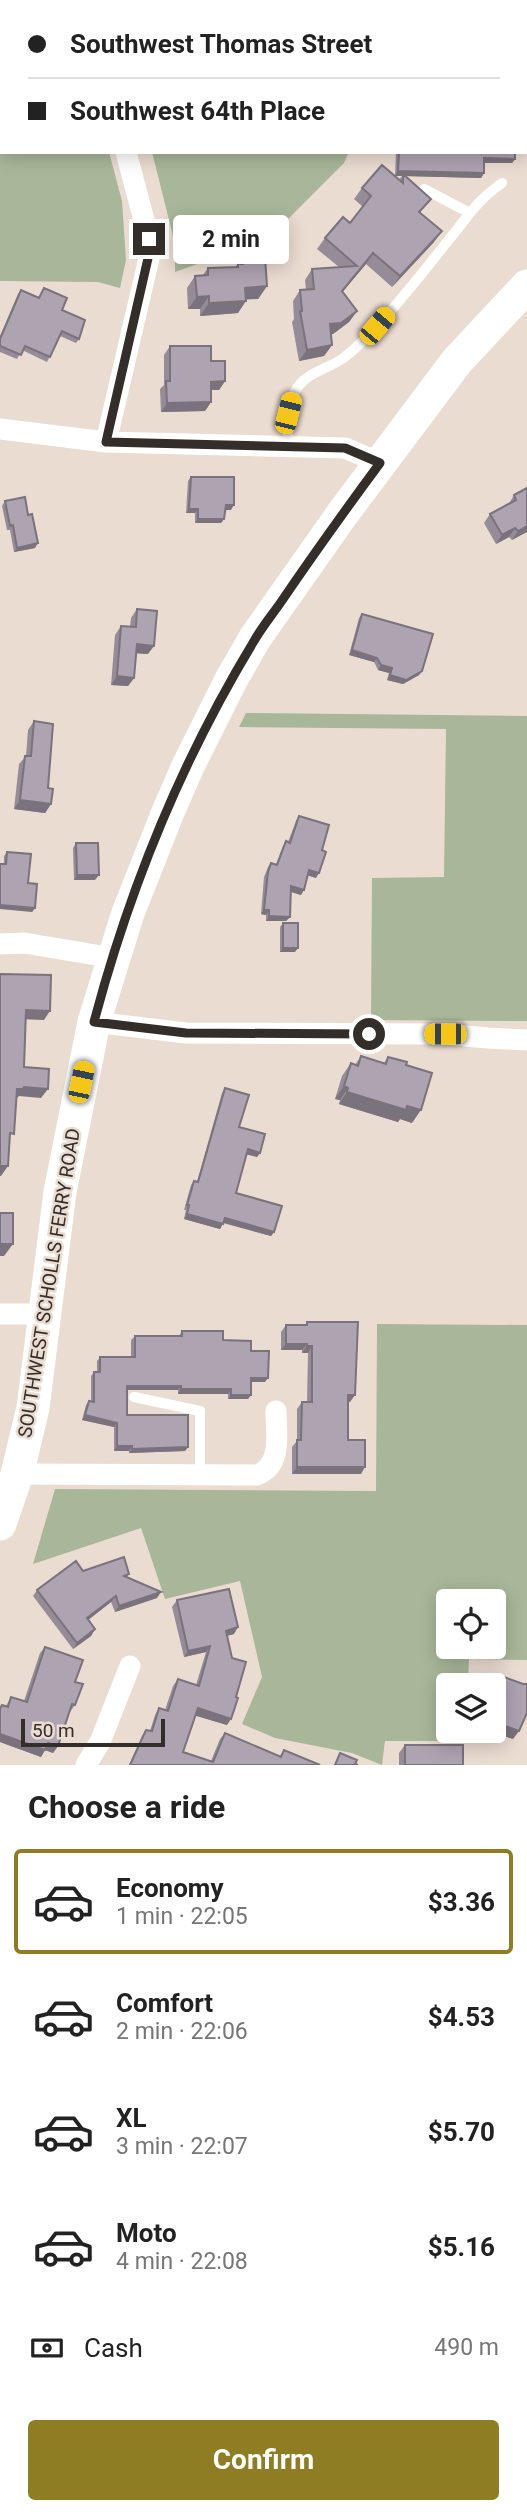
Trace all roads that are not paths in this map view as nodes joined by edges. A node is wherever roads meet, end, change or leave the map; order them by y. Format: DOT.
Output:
graph roads {
  1 [pos="127,154"];
  2 [pos="502,183"];
  3 [pos="424,190"];
  4 [pos="468,212"];
  5 [pos="527,286"];
  6 [pos="0,429"];
  7 [pos="106,442"];
  8 [pos="288,445"];
  9 [pos="380,463"];
  10 [pos="0,944"];
  11 [pos="114,958"];
  12 [pos="94,1022"];
  13 [pos="527,1040"];
  14 [pos="0,1314"];
  15 [pos="45,1314"];
  16 [pos="134,1397"];
  17 [pos="276,1410"];
  18 [pos="17,1474"];
  19 [pos="200,1476"];
  20 [pos="0,1524"];
  21 [pos="130,1666"];
  22 [pos="86,1765"];
  1 -- 7 [label="street"];
  2 -- 4 [label="lane"];
  3 -- 4 [label="lane"];
  4 -- 8 [label="lane"];
  5 -- 9 [label="main road, SOUTHWEST SCHOLLS FERRY ROAD"];
  6 -- 7 [label="street"];
  7 -- 8 [label="street"];
  8 -- 9 [label="street"];
  9 -- 11 [label="main road, SOUTHWEST SCHOLLS FERRY ROAD"];
  10 -- 11 [label="street"];
  11 -- 12 [label="main road, SOUTHWEST SCHOLLS FERRY ROAD"];
  12 -- 13 [label="street"];
  12 -- 15 [label="main road, SOUTHWEST SCHOLLS FERRY ROAD"];
  14 -- 15 [label="street"];
  15 -- 18 [label="main road, SOUTHWEST SCHOLLS FERRY ROAD"];
  16 -- 19 [label="lane"];
  17 -- 19 [label="street"];
  18 -- 19 [label="street"];
  18 -- 20 [label="main road, SOUTHWEST SCHOLLS FERRY ROAD"];
  21 -- 22 [label="street"];
}
